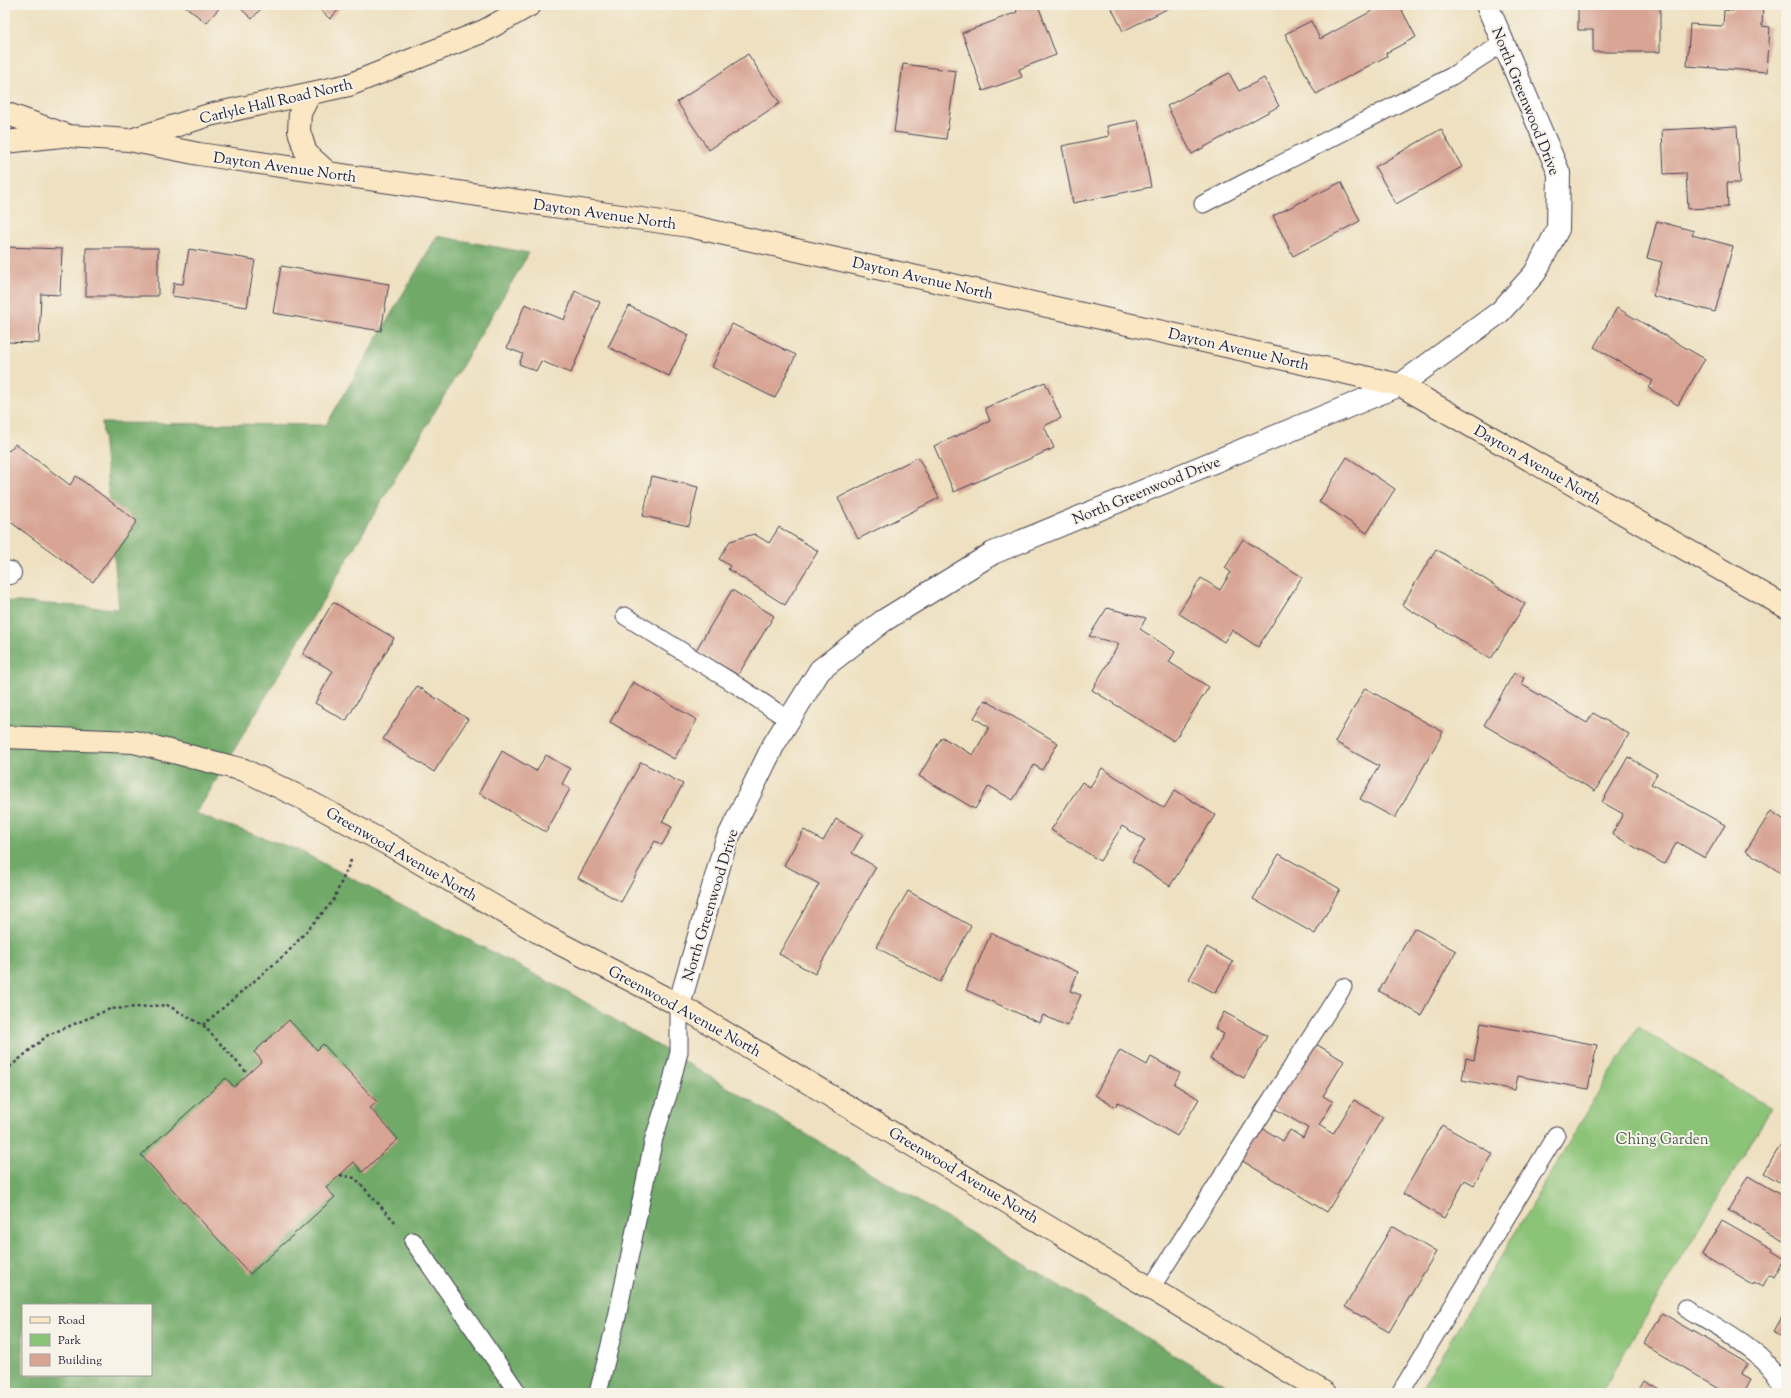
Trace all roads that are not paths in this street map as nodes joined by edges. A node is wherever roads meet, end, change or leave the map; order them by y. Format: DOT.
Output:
graph roads {
  1 [pos="530,5"];
  2 [pos="1487,5"];
  3 [pos="1503,43"];
  4 [pos="310,94"];
  5 [pos="5,113"];
  6 [pos="69,136"];
  7 [pos="129,140"];
  8 [pos="5,142"];
  9 [pos="328,173"];
  10 [pos="1203,204"];
  11 [pos="1400,386"];
  12 [pos="1786,607"];
  13 [pos="625,616"];
  14 [pos="789,720"];
  15 [pos="5,737"];
  16 [pos="1343,987"];
  17 [pos="679,1005"];
  18 [pos="1556,1135"];
  19 [pos="413,1241"];
  20 [pos="1151,1288"];
  21 [pos="1685,1308"];
  22 [pos="518,1393"];
  23 [pos="598,1393"];
  24 [pos="1325,1393"];
  25 [pos="1400,1393"];
  26 [pos="1785,1393"];
  1 -- 4 [label="street, Carlyle Hall Road North"];
  2 -- 3 [label="street, North Greenwood Drive"];
  3 -- 10 [label="lane"];
  3 -- 11 [label="street, North Greenwood Drive"];
  4 -- 7 [label="street, Carlyle Hall Road North"];
  4 -- 9 [label="street"];
  5 -- 6 [label="street, Dayton Avenue North"];
  6 -- 7 [label="street, Dayton Avenue North"];
  6 -- 8 [label="street"];
  7 -- 9 [label="street, Dayton Avenue North"];
  9 -- 11 [label="street, Dayton Avenue North"];
  11 -- 12 [label="street, Dayton Avenue North"];
  11 -- 14 [label="street, North Greenwood Drive"];
  13 -- 14 [label="lane"];
  14 -- 17 [label="street, North Greenwood Drive"];
  15 -- 17 [label="street, Greenwood Avenue North"];
  16 -- 20 [label="lane"];
  17 -- 20 [label="street, Greenwood Avenue North"];
  17 -- 23 [label="lane"];
  18 -- 25 [label="lane"];
  19 -- 22 [label="lane"];
  20 -- 24 [label="street, Greenwood Avenue North"];
  21 -- 26 [label="lane"];
}
